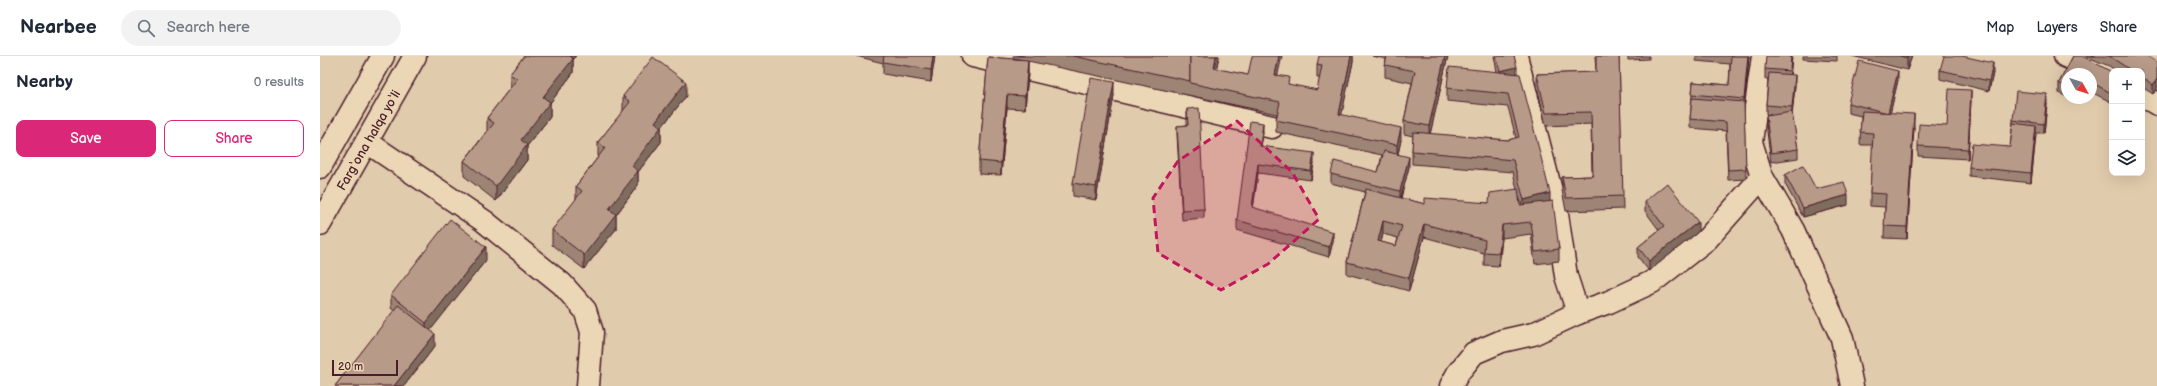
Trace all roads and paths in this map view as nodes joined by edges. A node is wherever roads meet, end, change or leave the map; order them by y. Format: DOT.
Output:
graph roads {
  1 [pos="383,56"];
  2 [pos="415,56"];
  3 [pos="973,56"];
  4 [pos="1516,56"];
  5 [pos="1763,56"];
  6 [pos="2065,56"];
  7 [pos="2109,75"];
  8 [pos="2145,97"];
  9 [pos="2157,104"];
  10 [pos="1272,127"];
  11 [pos="367,142"];
  12 [pos="320,167"];
  13 [pos="1762,177"];
  14 [pos="320,224"];
  15 [pos="1578,313"];
  16 [pos="588,386"];
  17 [pos="1451,386"];
  18 [pos="1852,386"];
  1 -- 12 [label="main road"];
  2 -- 11 [label="main road, Farg‘ona halqa yo‘li"];
  3 -- 10 [label="main road"];
  4 -- 15 [label="main road"];
  5 -- 13 [label="main road"];
  6 -- 7 [label="main road"];
  8 -- 9 [label="main road"];
  11 -- 14 [label="main road, Farg‘ona halqa yo‘li"];
  11 -- 16 [label="main road"];
  13 -- 15 [label="main road"];
  13 -- 18 [label="main road"];
  15 -- 17 [label="main road"];
}
